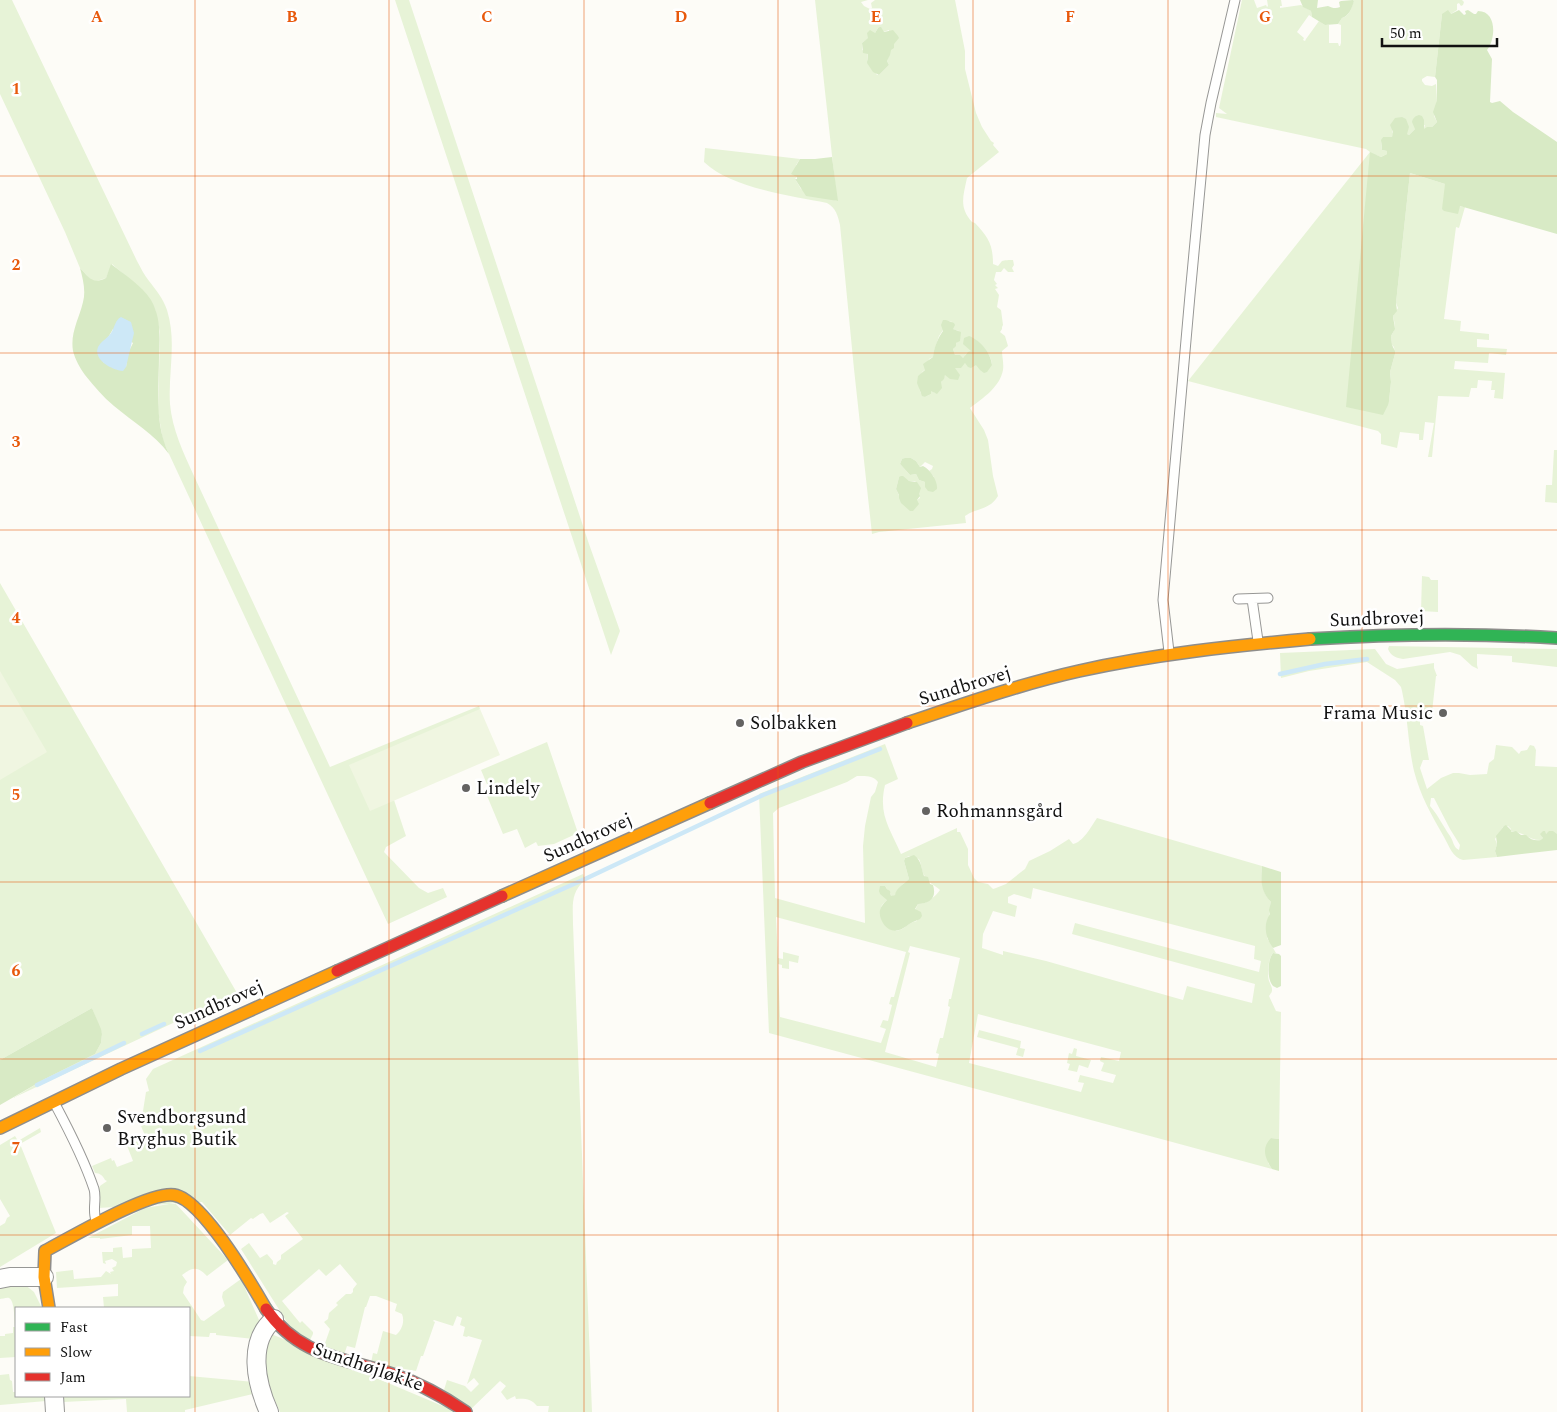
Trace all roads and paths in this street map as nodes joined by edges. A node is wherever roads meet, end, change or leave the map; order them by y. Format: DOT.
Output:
graph roads {
  1 [pos="1235,0"];
  2 [pos="1268,598"];
  3 [pos="1238,599"];
  4 [pos="1252,599"];
  5 [pos="1557,638"];
  6 [pos="1258,644"];
  7 [pos="1170,654"];
  8 [pos="54,1102"];
  9 [pos="41,1109"];
  10 [pos="0,1128"];
  11 [pos="0,1135"];
  12 [pos="98,1222"];
  13 [pos="44,1277"];
  14 [pos="0,1279"];
  15 [pos="49,1307"];
  16 [pos="274,1319"];
  17 [pos="54,1397"];
  18 [pos="55,1412"];
  19 [pos="269,1412"];
  20 [pos="466,1412"];
  1 -- 7 [label="lane"];
  2 -- 4 [label="lane"];
  3 -- 4 [label="lane"];
  4 -- 6 [label="lane"];
  5 -- 6 [label="main road, Sundbrovej"];
  6 -- 7 [label="main road, Sundbrovej"];
  7 -- 8 [label="main road, Sundbrovej"];
  8 -- 9 [label="main road, Sundbrovej"];
  8 -- 12 [label="lane"];
  9 -- 10 [label="main road, Sundbrovej"];
  9 -- 11 [label="main road, Sundbrovej"];
  12 -- 13 [label="main road, Sundhøjløkke"];
  12 -- 16 [label="main road, Sundhøjløkke"];
  13 -- 14 [label="street"];
  13 -- 15 [label="main road"];
  16 -- 19 [label="street"];
  16 -- 20 [label="main road, Sundhøjløkke"];
  17 -- 18 [label="street"];
}
